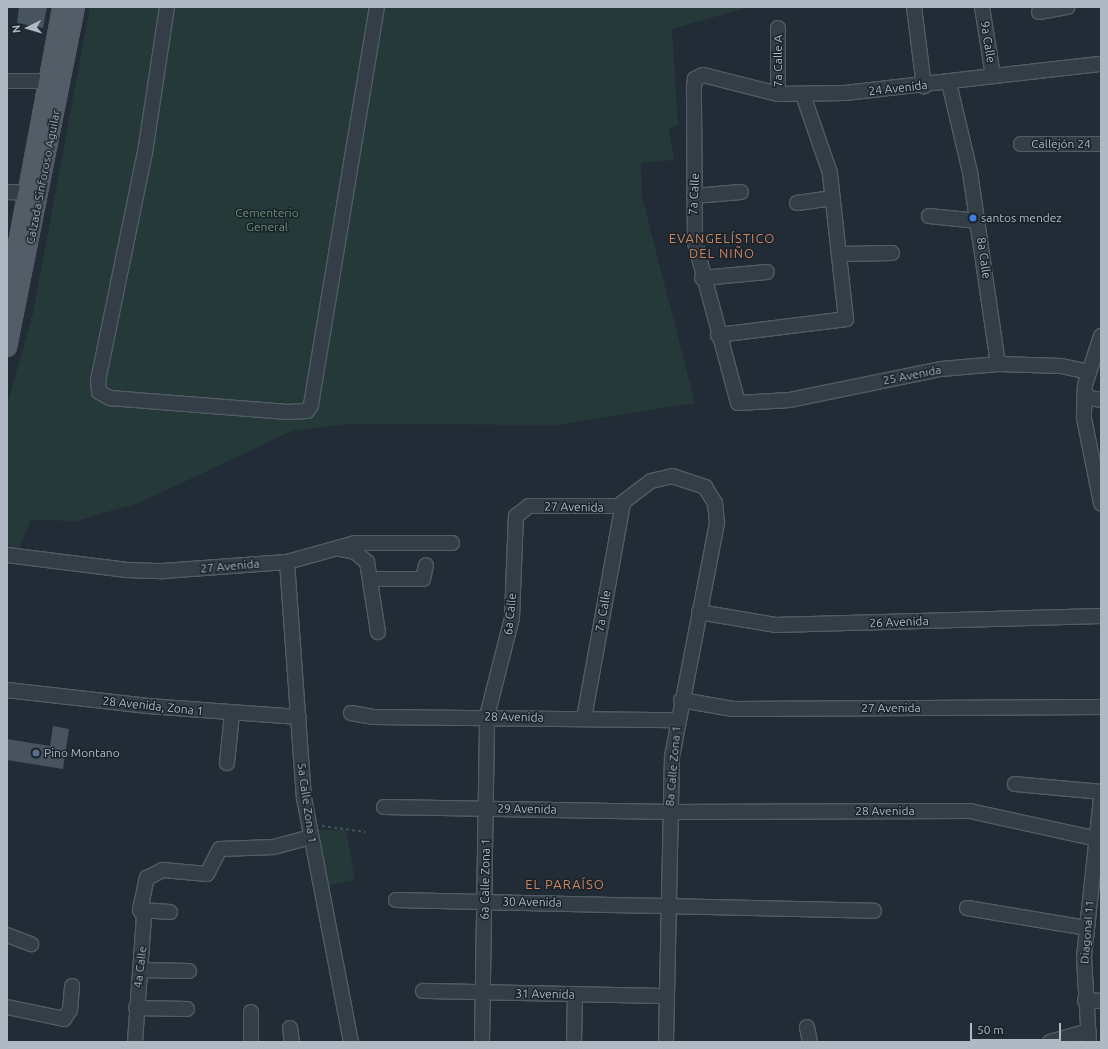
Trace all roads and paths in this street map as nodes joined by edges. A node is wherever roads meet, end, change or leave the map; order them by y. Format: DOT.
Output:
graph roads {
  1 [pos="61,7"];
  2 [pos="75,7"];
  3 [pos="167,7"];
  4 [pos="377,7"];
  5 [pos="914,7"];
  6 [pos="982,7"];
  7 [pos="1068,7"];
  8 [pos="1039,12"];
  9 [pos="778,28"];
  10 [pos="1101,64"];
  11 [pos="697,76"];
  12 [pos="993,76"];
  13 [pos="7,81"];
  14 [pos="55,81"];
  15 [pos="949,83"];
  16 [pos="924,86"];
  17 [pos="778,94"];
  18 [pos="803,95"];
  19 [pos="1021,144"];
  20 [pos="1101,144"];
  21 [pos="7,192"];
  22 [pos="33,192"];
  23 [pos="741,192"];
  24 [pos="694,196"];
  25 [pos="833,198"];
  26 [pos="797,203"];
  27 [pos="929,216"];
  28 [pos="978,221"];
  29 [pos="892,253"];
  30 [pos="841,254"];
  31 [pos="767,272"];
  32 [pos="702,278"];
  33 [pos="7,296"];
  34 [pos="718,335"];
  35 [pos="1101,336"];
  36 [pos="7,347"];
  37 [pos="998,364"];
  38 [pos="1089,372"];
  39 [pos="1084,397"];
  40 [pos="1101,400"];
  41 [pos="738,404"];
  42 [pos="711,495"];
  43 [pos="1101,503"];
  44 [pos="623,504"];
  45 [pos="519,510"];
  46 [pos="452,543"];
  47 [pos="340,549"];
  48 [pos="7,555"];
  49 [pos="287,562"];
  50 [pos="426,566"];
  51 [pos="372,579"];
  52 [pos="699,612"];
  53 [pos="1101,616"];
  54 [pos="378,632"];
  55 [pos="7,690"];
  56 [pos="681,700"];
  57 [pos="1101,707"];
  58 [pos="351,713"];
  59 [pos="232,714"];
  60 [pos="487,716"];
  61 [pos="299,717"];
  62 [pos="584,718"];
  63 [pos="677,720"];
  64 [pos="227,763"];
  65 [pos="1015,784"];
  66 [pos="1101,792"];
  67 [pos="1101,799"];
  68 [pos="384,807"];
  69 [pos="486,808"];
  70 [pos="670,812"];
  71 [pos="310,831"];
  72 [pos="366,832"];
  73 [pos="1097,840"];
  74 [pos="1096,893"];
  75 [pos="396,900"];
  76 [pos="484,901"];
  77 [pos="668,904"];
  78 [pos="967,908"];
  79 [pos="140,910"];
  80 [pos="874,910"];
  81 [pos="170,912"];
  82 [pos="1091,923"];
  83 [pos="7,935"];
  84 [pos="31,944"];
  85 [pos="140,970"];
  86 [pos="189,971"];
  87 [pos="72,986"];
  88 [pos="423,991"];
  89 [pos="483,993"];
  90 [pos="575,994"];
  91 [pos="667,996"];
  92 [pos="1085,1000"];
  93 [pos="1101,1001"];
  94 [pos="7,1007"];
  95 [pos="136,1008"];
  96 [pos="187,1009"];
  97 [pos="251,1012"];
  98 [pos="807,1027"];
  99 [pos="1089,1037"];
  100 [pos="135,1042"];
  101 [pos="251,1042"];
  102 [pos="351,1042"];
  103 [pos="482,1042"];
  104 [pos="574,1042"];
  105 [pos="666,1042"];
  106 [pos="810,1042"];
  107 [pos="1050,1042"];
  1 -- 14 [label="main road, Calzada Sinforoso Aguilar"];
  2 -- 14 [label="main road, Calzada Sinforoso Aguilar"];
  3 -- 4 [label="street"];
  5 -- 16 [label="street"];
  6 -- 12 [label="street, 9a Calle"];
  7 -- 8 [label="street"];
  9 -- 17 [label="street, 7a Calle A"];
  10 -- 12 [label="street, 24 Avenida"];
  11 -- 17 [label="street, 24 Avenida"];
  11 -- 24 [label="street, 7a Calle"];
  12 -- 15 [label="street, 24 Avenida"];
  13 -- 14 [label="street"];
  14 -- 22 [label="main road, Calzada Sinforoso Aguilar"];
  15 -- 16 [label="street, 24 Avenida"];
  15 -- 28 [label="street, 8a Calle"];
  16 -- 18 [label="street, 24 Avenida"];
  17 -- 18 [label="street, 24 Avenida"];
  18 -- 25 [label="street"];
  19 -- 20 [label="street, Callejón 24"];
  21 -- 22 [label="street"];
  22 -- 33 [label="main road, Calzada Sinforoso Aguilar"];
  22 -- 36 [label="main road, Calzada Sinforoso Aguilar"];
  23 -- 24 [label="street"];
  24 -- 32 [label="street, 7a Calle"];
  25 -- 26 [label="street"];
  25 -- 30 [label="street"];
  27 -- 28 [label="street"];
  28 -- 37 [label="street, 8a Calle"];
  29 -- 30 [label="street"];
  30 -- 34 [label="street"];
  31 -- 32 [label="street"];
  32 -- 34 [label="street, 7a Calle"];
  34 -- 41 [label="street, 7a Calle"];
  35 -- 38 [label="street"];
  37 -- 38 [label="street, 25 Avenida"];
  37 -- 41 [label="street, 25 Avenida"];
  38 -- 39 [label="street"];
  39 -- 40 [label="street"];
  39 -- 43 [label="street"];
  42 -- 44 [label="street, 27 Avenida"];
  42 -- 52 [label="street, 8a Calle Zona 1"];
  44 -- 45 [label="street, 27 Avenida"];
  44 -- 62 [label="street, 7a Calle"];
  45 -- 60 [label="street, 6a Calle"];
  46 -- 47 [label="street, 27 Avenida"];
  47 -- 49 [label="street, 27 Avenida"];
  47 -- 51 [label="street"];
  48 -- 49 [label="street, 27 Avenida"];
  49 -- 61 [label="street, 5a Calle Zona 1"];
  50 -- 51 [label="street"];
  51 -- 54 [label="street"];
  52 -- 53 [label="street, 26 Avenida"];
  52 -- 56 [label="street, 8a Calle Zona 1"];
  55 -- 59 [label="street, 28 Avenida, Zona 1"];
  56 -- 57 [label="street, 27 Avenida"];
  56 -- 63 [label="street, 8a Calle Zona 1"];
  58 -- 60 [label="street, 28 Avenida"];
  59 -- 61 [label="street, 28 Avenida, Zona 1"];
  59 -- 64 [label="street"];
  60 -- 62 [label="street, 28 Avenida"];
  60 -- 69 [label="street, 6a Calle Zona 1"];
  61 -- 71 [label="street, 5a Calle Zona 1"];
  62 -- 63 [label="street, 28 Avenida"];
  63 -- 70 [label="street, 8a Calle Zona 1"];
  65 -- 66 [label="street"];
  67 -- 73 [label="street, Diagonal 11"];
  68 -- 69 [label="street, 29 Avenida"];
  69 -- 70 [label="street, 29 Avenida"];
  69 -- 76 [label="street, 6a Calle Zona 1"];
  70 -- 73 [label="street, 28 Avenida"];
  70 -- 77 [label="street, 8a Calle Zona 1"];
  71 -- 72 [label="path"];
  71 -- 79 [label="street, 4a Calle"];
  71 -- 102 [label="street, 5a Calle Zona 1"];
  73 -- 74 [label="street, Diagonal 11"];
  74 -- 82 [label="street, Diagonal 11"];
  75 -- 76 [label="street, 30 Avenida"];
  76 -- 77 [label="street, 30 Avenida"];
  76 -- 89 [label="street, 6a Calle Zona 1"];
  77 -- 80 [label="street, 30 Avenida"];
  77 -- 91 [label="street, 8a Calle Zona 1"];
  78 -- 82 [label="street"];
  79 -- 81 [label="street"];
  79 -- 85 [label="street, 4a Calle"];
  82 -- 92 [label="street, Diagonal 11"];
  83 -- 84 [label="street"];
  85 -- 86 [label="street"];
  85 -- 95 [label="street, 4a Calle"];
  87 -- 94 [label="street"];
  88 -- 89 [label="street, 31 Avenida"];
  89 -- 90 [label="street, 31 Avenida"];
  89 -- 103 [label="street, 6a Calle Zona 1"];
  90 -- 91 [label="street, 31 Avenida"];
  90 -- 104 [label="street"];
  91 -- 105 [label="street, 8a Calle Zona 1"];
  92 -- 93 [label="street"];
  92 -- 99 [label="street, Diagonal 11"];
  95 -- 96 [label="street"];
  95 -- 100 [label="street, 4a Calle"];
  97 -- 101 [label="street"];
  98 -- 106 [label="street"];
  99 -- 107 [label="street"];
}
